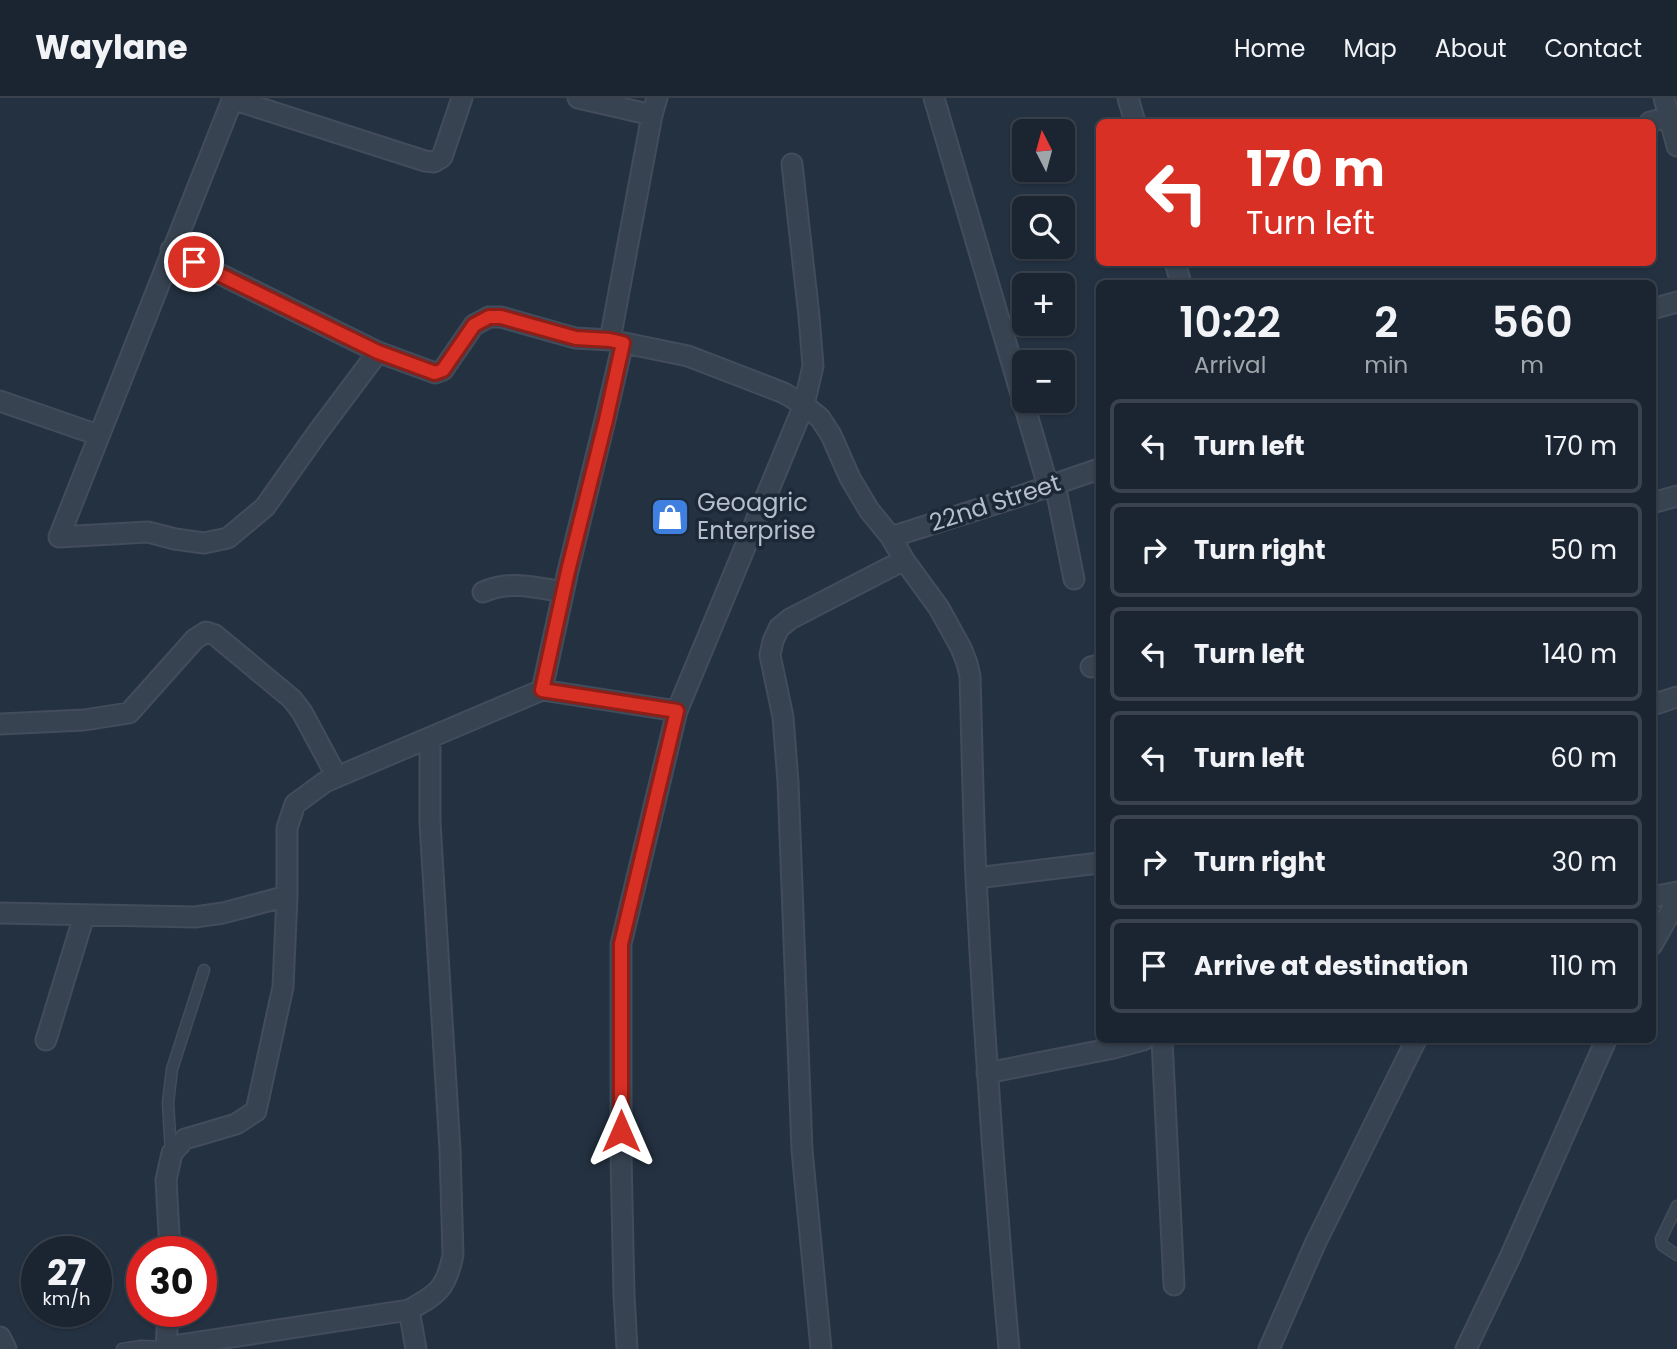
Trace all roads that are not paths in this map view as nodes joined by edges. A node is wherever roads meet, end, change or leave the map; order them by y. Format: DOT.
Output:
graph roads {
  1 [pos="462,98"];
  2 [pos="578,98"];
  3 [pos="934,98"];
  4 [pos="1128,98"];
  5 [pos="1664,98"];
  6 [pos="232,99"];
  7 [pos="654,107"];
  8 [pos="1134,119"];
  9 [pos="1656,124"];
  10 [pos="1674,129"];
  11 [pos="792,164"];
  12 [pos="171,250"];
  13 [pos="1677,302"];
  14 [pos="1656,308"];
  15 [pos="616,341"];
  16 [pos="378,352"];
  17 [pos="0,401"];
  18 [pos="804,405"];
  19 [pos="98,435"];
  20 [pos="1096,469"];
  21 [pos="1051,485"];
  22 [pos="1677,496"];
  23 [pos="1656,502"];
  24 [pos="891,537"];
  25 [pos="904,560"];
  26 [pos="1074,579"];
  27 [pos="483,592"];
  28 [pos="563,592"];
  29 [pos="542,690"];
  30 [pos="1677,697"];
  31 [pos="1656,704"];
  32 [pos="677,711"];
  33 [pos="0,724"];
  34 [pos="430,738"];
  35 [pos="337,777"];
  36 [pos="1096,863"];
  37 [pos="976,878"];
  38 [pos="1677,892"];
  39 [pos="287,896"];
  40 [pos="1656,896"];
  41 [pos="1677,900"];
  42 [pos="0,913"];
  43 [pos="85,916"];
  44 [pos="1656,938"];
  45 [pos="204,970"];
  46 [pos="46,1040"];
  47 [pos="1132,1043"];
  48 [pos="1162,1043"];
  49 [pos="1414,1043"];
  50 [pos="1605,1043"];
  51 [pos="987,1073"];
  52 [pos="172,1153"];
  53 [pos="1677,1206"];
  54 [pos="169,1236"];
  55 [pos="1677,1255"];
  56 [pos="1174,1285"];
  57 [pos="410,1310"];
  58 [pos="167,1327"];
  59 [pos="0,1336"];
  60 [pos="166,1348"];
  61 [pos="6,1349"];
  62 [pos="122,1349"];
  63 [pos="416,1349"];
  64 [pos="627,1349"];
  65 [pos="821,1349"];
  66 [pos="1009,1349"];
  67 [pos="1269,1349"];
  68 [pos="1466,1349"];
  1 -- 6 [label="street"];
  2 -- 7 [label="street"];
  3 -- 21 [label="street"];
  4 -- 8 [label="street"];
  5 -- 10 [label="street"];
  6 -- 12 [label="street"];
  7 -- 15 [label="street"];
  9 -- 10 [label="street"];
  11 -- 18 [label="street"];
  12 -- 16 [label="street"];
  12 -- 19 [label="street"];
  13 -- 14 [label="street"];
  15 -- 16 [label="street"];
  15 -- 18 [label="street"];
  15 -- 28 [label="street"];
  16 -- 19 [label="street"];
  17 -- 19 [label="street"];
  18 -- 24 [label="street"];
  18 -- 32 [label="street"];
  20 -- 21 [label="street, 22nd Street"];
  21 -- 24 [label="street, 22nd Street"];
  21 -- 26 [label="street"];
  22 -- 23 [label="street"];
  24 -- 25 [label="street"];
  25 -- 37 [label="street"];
  25 -- 65 [label="street"];
  27 -- 28 [label="street"];
  28 -- 29 [label="street"];
  29 -- 32 [label="street"];
  29 -- 34 [label="street"];
  30 -- 31 [label="street"];
  32 -- 64 [label="street"];
  33 -- 35 [label="street"];
  34 -- 35 [label="street"];
  34 -- 57 [label="street"];
  35 -- 39 [label="street"];
  36 -- 37 [label="street"];
  37 -- 51 [label="street"];
  38 -- 40 [label="street"];
  39 -- 43 [label="street"];
  39 -- 52 [label="street"];
  41 -- 44 [label="street"];
  42 -- 43 [label="street"];
  43 -- 46 [label="street"];
  45 -- 52 [label="lane"];
  47 -- 51 [label="street"];
  48 -- 56 [label="street"];
  49 -- 67 [label="street"];
  50 -- 68 [label="street"];
  51 -- 66 [label="street"];
  52 -- 54 [label="street"];
  53 -- 55 [label="lane"];
  57 -- 60 [label="street"];
  57 -- 63 [label="street"];
  58 -- 60 [label="street"];
  59 -- 61 [label="street"];
  60 -- 62 [label="lane"];
}
